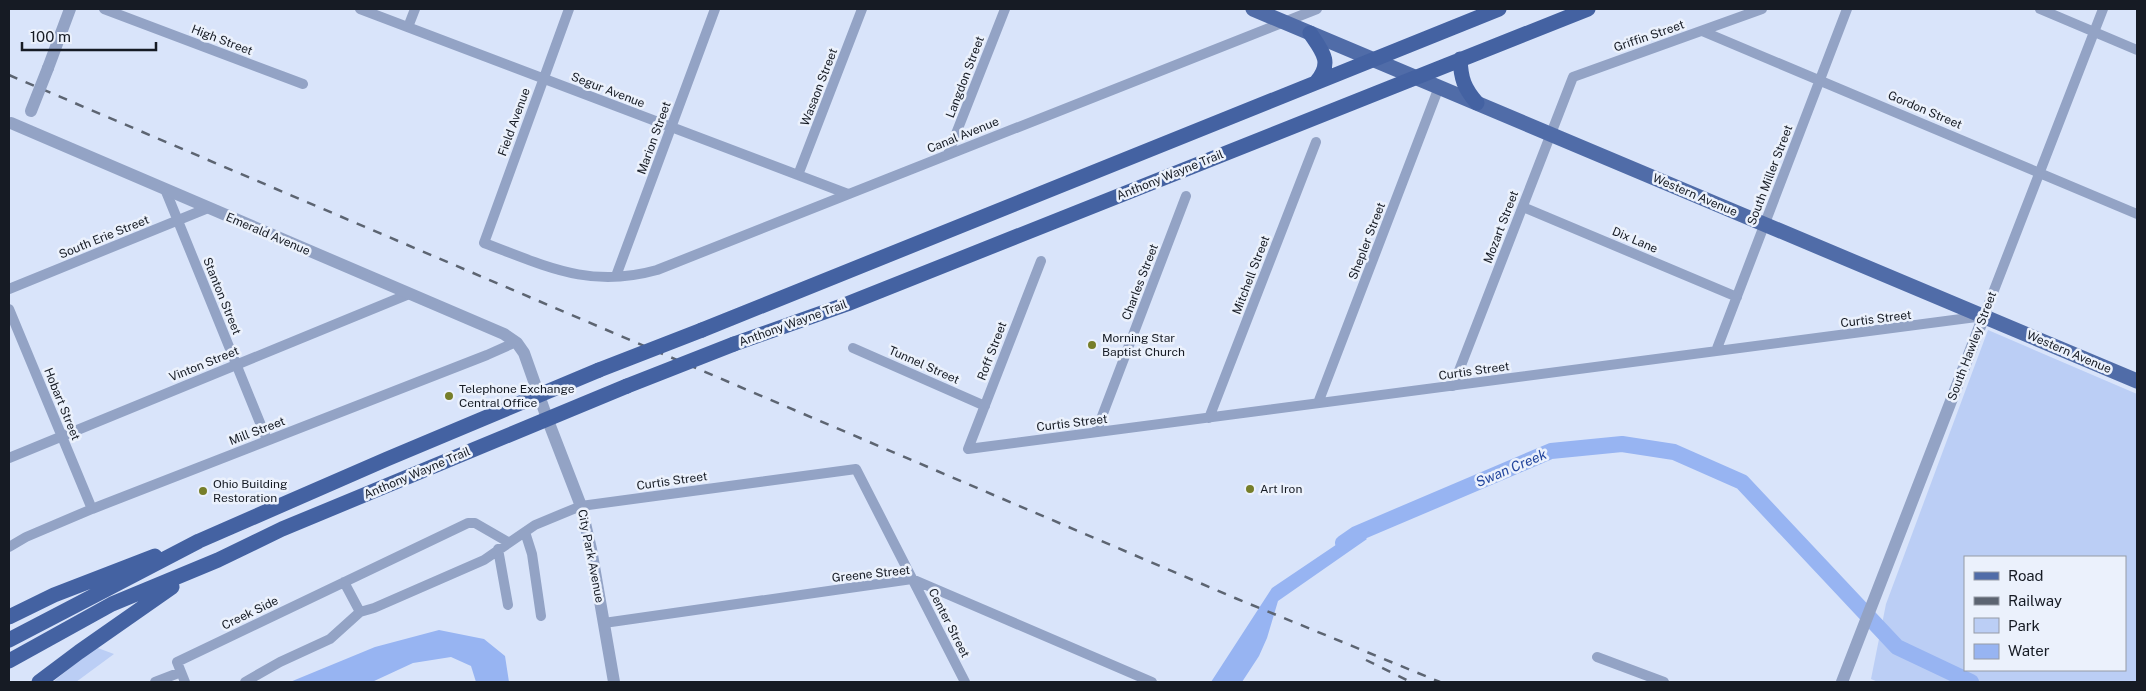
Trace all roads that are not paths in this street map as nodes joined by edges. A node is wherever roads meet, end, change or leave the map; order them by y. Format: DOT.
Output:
graph roads {
  1 [pos="70,9"];
  2 [pos="104,9"];
  3 [pos="360,9"];
  4 [pos="415,9"];
  5 [pos="569,9"];
  6 [pos="716,9"];
  7 [pos="862,9"];
  8 [pos="1005,9"];
  9 [pos="1254,9"];
  10 [pos="1317,9"];
  11 [pos="1499,9"];
  12 [pos="1588,9"];
  13 [pos="1762,9"];
  14 [pos="1848,9"];
  15 [pos="2040,9"];
  16 [pos="2102,9"];
  17 [pos="1302,12"];
  18 [pos="1284,22"];
  19 [pos="408,27"];
  20 [pos="1702,31"];
  21 [pos="2094,32"];
  22 [pos="1310,33"];
  23 [pos="2137,50"];
  24 [pos="1372,59"];
  25 [pos="1460,60"];
  26 [pos="1416,77"];
  27 [pos="1573,77"];
  28 [pos="544,78"];
  29 [pos="1820,80"];
  30 [pos="1317,81"];
  31 [pos="303,84"];
  32 [pos="1439,87"];
  33 [pos="1477,103"];
  34 [pos="10,123"];
  35 [pos="671,128"];
  36 [pos="1551,133"];
  37 [pos="1316,142"];
  38 [pos="948,154"];
  39 [pos="2040,172"];
  40 [pos="798,175"];
  41 [pos="165,189"];
  42 [pos="848,194"];
  43 [pos="1186,196"];
  44 [pos="1523,207"];
  45 [pos="208,208"];
  46 [pos="2137,214"];
  47 [pos="178,220"];
  48 [pos="1765,224"];
  49 [pos="484,243"];
  50 [pos="1041,261"];
  51 [pos="616,276"];
  52 [pos="9,289"];
  53 [pos="409,294"];
  54 [pos="1737,297"];
  55 [pos="9,308"];
  56 [pos="1984,316"];
  57 [pos="519,346"];
  58 [pos="853,348"];
  59 [pos="1716,351"];
  60 [pos="236,365"];
  61 [pos="2137,381"];
  62 [pos="1452,386"];
  63 [pos="539,396"];
  64 [pos="1318,403"];
  65 [pos="985,406"];
  66 [pos="546,418"];
  67 [pos="1209,418"];
  68 [pos="1096,432"];
  69 [pos="61,436"];
  70 [pos="267,440"];
  71 [pos="968,449"];
  72 [pos="9,458"];
  73 [pos="856,469"];
  74 [pos="581,506"];
  75 [pos="92,510"];
  76 [pos="525,532"];
  77 [pos="199,541"];
  78 [pos="508,542"];
  79 [pos="9,547"];
  80 [pos="498,549"];
  81 [pos="218,560"];
  82 [pos="912,580"];
  83 [pos="344,582"];
  84 [pos="508,605"];
  85 [pos="360,612"];
  86 [pos="9,616"];
  87 [pos="541,616"];
  88 [pos="604,623"];
  89 [pos="9,640"];
  90 [pos="1597,657"];
  91 [pos="9,661"];
  92 [pos="183,677"];
  93 [pos="39,682"];
  94 [pos="155,682"];
  95 [pos="245,682"];
  96 [pos="614,682"];
  97 [pos="965,682"];
  98 [pos="1152,682"];
  99 [pos="1664,682"];
  100 [pos="1842,682"];
  1 -- 34 [label="street, bridge"];
  2 -- 31 [label="street, High Street"];
  3 -- 19 [label="street, Segur Avenue"];
  4 -- 19 [label="street"];
  5 -- 28 [label="street, Field Avenue"];
  6 -- 35 [label="street, Marion Street"];
  7 -- 40 [label="street, Wasaon Street"];
  8 -- 38 [label="street, Langdon Street"];
  9 -- 18 [label="main road, Western Avenue"];
  10 -- 17 [label="street, Canal Avenue"];
  11 -- 24 [label="highway, Anthony Wayne Trail"];
  12 -- 25 [label="highway, Anthony Wayne Trail"];
  13 -- 20 [label="street, Griffin Street"];
  14 -- 29 [label="street, South Miller Street"];
  15 -- 21 [label="street"];
  16 -- 21 [label="street, South Hawley Street"];
  17 -- 18 [label="street, Canal Avenue"];
  18 -- 22 [label="main road, Western Avenue"];
  18 -- 38 [label="street, Canal Avenue"];
  19 -- 28 [label="street, Segur Avenue"];
  20 -- 27 [label="street, Griffin Street"];
  20 -- 29 [label="street, Gordon Street"];
  21 -- 23 [label="street"];
  21 -- 39 [label="street, South Hawley Street"];
  22 -- 24 [label="main road, Western Avenue"];
  22 -- 30 [label="highway"];
  24 -- 26 [label="main road, Western Avenue"];
  24 -- 30 [label="highway, Anthony Wayne Trail"];
  25 -- 26 [label="highway, Anthony Wayne Trail"];
  25 -- 33 [label="highway"];
  26 -- 32 [label="main road, Western Avenue"];
  26 -- 66 [label="highway, Anthony Wayne Trail, bridge"];
  27 -- 36 [label="street, Mozart Street"];
  28 -- 35 [label="street, Segur Avenue"];
  28 -- 49 [label="street, Field Avenue"];
  29 -- 39 [label="street, Gordon Street"];
  29 -- 48 [label="street, South Miller Street"];
  30 -- 63 [label="highway, Anthony Wayne Trail, bridge"];
  32 -- 33 [label="main road, Western Avenue"];
  32 -- 64 [label="street, Shepler Street"];
  33 -- 36 [label="main road, Western Avenue"];
  34 -- 41 [label="street, Emerald Avenue"];
  35 -- 40 [label="street, Segur Avenue"];
  35 -- 51 [label="street, Marion Street"];
  36 -- 44 [label="street, Mozart Street"];
  36 -- 48 [label="main road, Western Avenue"];
  37 -- 67 [label="street, Mitchell Street"];
  38 -- 42 [label="street, Canal Avenue"];
  39 -- 46 [label="street, Gordon Street"];
  39 -- 56 [label="street, South Hawley Street"];
  40 -- 42 [label="street, Segur Avenue"];
  41 -- 45 [label="street, Emerald Avenue"];
  41 -- 47 [label="street, Stanton Street"];
  42 -- 51 [label="street, Canal Avenue"];
  43 -- 68 [label="street, Charles Street"];
  44 -- 54 [label="street, Dix Lane"];
  44 -- 62 [label="street, Mozart Street"];
  45 -- 47 [label="street, South Erie Street"];
  45 -- 53 [label="street, Emerald Avenue"];
  47 -- 52 [label="street, South Erie Street"];
  47 -- 60 [label="street, Stanton Street"];
  48 -- 54 [label="street, South Miller Street"];
  48 -- 56 [label="main road, Western Avenue"];
  49 -- 51 [label="street, Canal Avenue"];
  50 -- 65 [label="street, Roff Street"];
  53 -- 57 [label="street, Emerald Avenue"];
  53 -- 60 [label="street, Vinton Street"];
  54 -- 59 [label="street, South Miller Street"];
  55 -- 69 [label="street, Hobart Street"];
  56 -- 59 [label="street, Curtis Street"];
  56 -- 61 [label="main road, Western Avenue"];
  56 -- 100 [label="street, South Hawley Street"];
  57 -- 63 [label="street, City Park Avenue"];
  57 -- 70 [label="street, Mill Street"];
  58 -- 65 [label="street, Tunnel Street"];
  59 -- 62 [label="street, Curtis Street"];
  60 -- 69 [label="street, Vinton Street"];
  60 -- 70 [label="street, Stanton Street"];
  62 -- 64 [label="street, Curtis Street"];
  63 -- 66 [label="street, City Park Avenue"];
  63 -- 77 [label="highway, Anthony Wayne Trail"];
  64 -- 67 [label="street, Curtis Street"];
  65 -- 71 [label="street, Roff Street"];
  66 -- 74 [label="street, City Park Avenue"];
  66 -- 81 [label="highway, Anthony Wayne Trail"];
  67 -- 68 [label="street, Curtis Street"];
  68 -- 71 [label="street, Curtis Street"];
  69 -- 72 [label="street, Vinton Street"];
  69 -- 75 [label="street, Hobart Street"];
  70 -- 75 [label="street, Mill Street"];
  73 -- 74 [label="street, Curtis Street"];
  73 -- 82 [label="street, Center Street"];
  74 -- 76 [label="street"];
  74 -- 88 [label="street, City Park Avenue"];
  75 -- 79 [label="street, Mill Street"];
  76 -- 78 [label="street"];
  76 -- 87 [label="street"];
  77 -- 86 [label="highway"];
  77 -- 89 [label="highway, Anthony Wayne Trail"];
  78 -- 80 [label="street"];
  78 -- 83 [label="street, Creek Side"];
  80 -- 84 [label="street"];
  80 -- 85 [label="street"];
  81 -- 91 [label="highway, Anthony Wayne Trail"];
  81 -- 93 [label="highway"];
  82 -- 88 [label="street, Greene Street"];
  82 -- 97 [label="street, Center Street"];
  82 -- 98 [label="street, Greene Street"];
  83 -- 85 [label="street"];
  83 -- 92 [label="street, Creek Side"];
  85 -- 95 [label="street"];
  88 -- 96 [label="street, City Park Avenue"];
  90 -- 99 [label="street"];
  92 -- 94 [label="street, Creek Side"];
}
